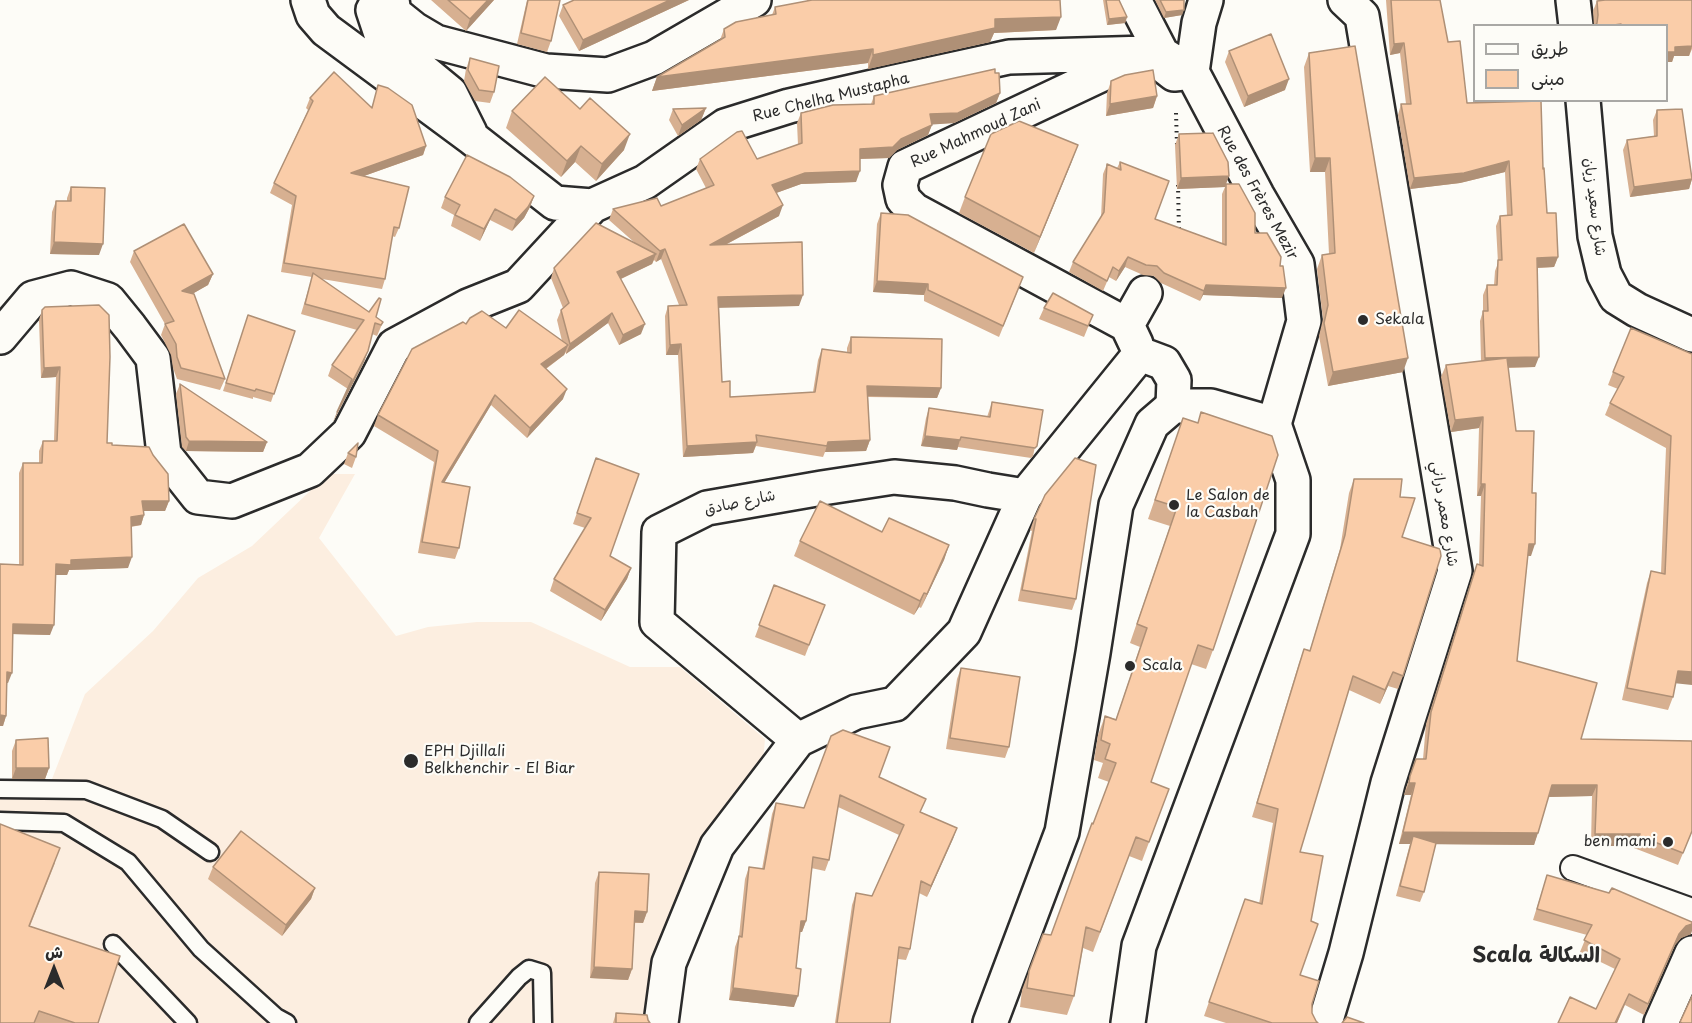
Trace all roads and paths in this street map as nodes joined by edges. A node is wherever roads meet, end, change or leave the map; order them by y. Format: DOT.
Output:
graph roads {
  1 [pos="308,0"];
  2 [pos="380,0"];
  3 [pos="392,0"];
  4 [pos="754,0"];
  5 [pos="1134,0"];
  6 [pos="1206,0"];
  7 [pos="1345,0"];
  8 [pos="1573,0"];
  9 [pos="1575,24"];
  10 [pos="1147,53"];
  11 [pos="1183,73"];
  12 [pos="1583,102"];
  13 [pos="472,138"];
  14 [pos="1177,154"];
  15 [pos="1178,177"];
  16 [pos="592,206"];
  17 [pos="1179,235"];
  18 [pos="1145,293"];
  19 [pos="1127,325"];
  20 [pos="1692,335"];
  21 [pos="0,337"];
  22 [pos="1140,354"];
  23 [pos="1173,406"];
  24 [pos="1274,424"];
  25 [pos="1025,496"];
  26 [pos="798,740"];
  27 [pos="0,789"];
  28 [pos="0,821"];
  29 [pos="210,852"];
  30 [pos="1573,868"];
  31 [pos="1692,911"];
  32 [pos="113,944"];
  33 [pos="1692,953"];
  34 [pos="188,1023"];
  35 [pos="287,1023"];
  36 [pos="478,1023"];
  37 [pos="543,1023"];
  38 [pos="661,1023"];
  39 [pos="990,1023"];
  40 [pos="1128,1023"];
  41 [pos="1325,1023"];
  42 [pos="1661,1023"];
  1 -- 13 [label="street"];
  2 -- 13 [label="street"];
  3 -- 4 [label="street"];
  5 -- 11 [label="street"];
  6 -- 11 [label="street"];
  7 -- 41 [label="street, شارع معمر دراني"];
  8 -- 9 [label="street"];
  10 -- 11 [label="street"];
  10 -- 16 [label="street, Rue Chelha Mustapha"];
  10 -- 19 [label="street, Rue Mahmoud Zani"];
  11 -- 14 [label="path"];
  11 -- 24 [label="street, Rue des Frères Mezir"];
  12 -- 20 [label="street, شارع سعيد زيان"];
  13 -- 16 [label="street"];
  15 -- 17 [label="path"];
  16 -- 21 [label="street"];
  18 -- 19 [label="street"];
  19 -- 22 [label="street"];
  22 -- 23 [label="street"];
  22 -- 25 [label="street"];
  23 -- 24 [label="street"];
  23 -- 39 [label="street"];
  24 -- 40 [label="street"];
  25 -- 26 [label="street"];
  25 -- 26 [label="street, شارع صادق"];
  26 -- 38 [label="street"];
  27 -- 29 [label="lane"];
  28 -- 35 [label="lane"];
  30 -- 31 [label="street"];
  32 -- 34 [label="lane"];
  33 -- 42 [label="street"];
  36 -- 37 [label="lane"];
}
